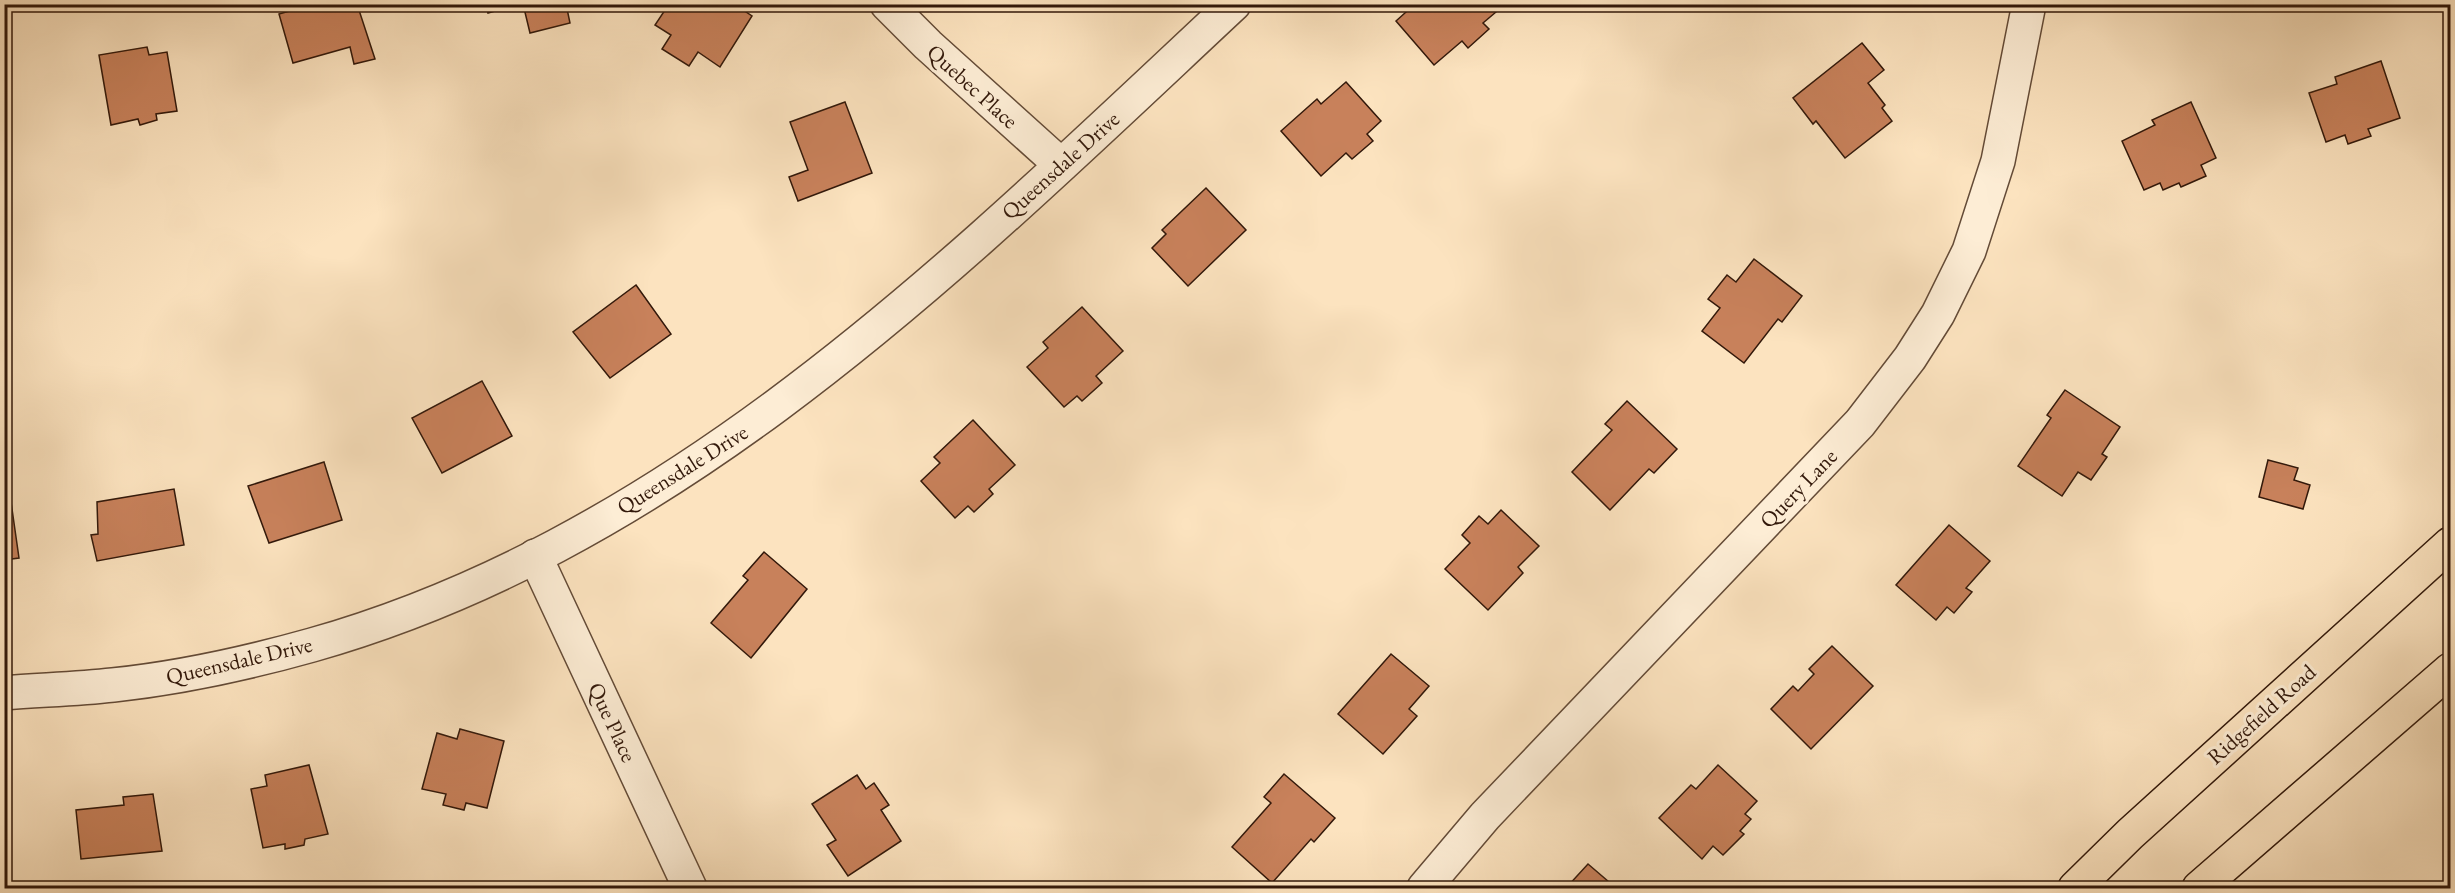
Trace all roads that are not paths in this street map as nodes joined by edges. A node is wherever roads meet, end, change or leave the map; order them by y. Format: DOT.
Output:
graph roads {
  1 [pos="887,4"];
  2 [pos="1234,4"];
  3 [pos="2029,4"];
  4 [pos="1061,165"];
  5 [pos="2451,544"];
  6 [pos="535,556"];
  7 [pos="2451,670"];
  8 [pos="4,693"];
  9 [pos="690,888"];
  10 [pos="1424,888"];
  11 [pos="2075,888"];
  12 [pos="2199,888"];
  1 -- 4 [label="street, Quebec Place"];
  2 -- 4 [label="street, Queensdale Drive"];
  3 -- 10 [label="street, Query Lane"];
  4 -- 6 [label="street, Queensdale Drive"];
  5 -- 11 [label="main road, Ridgefield Road"];
  6 -- 8 [label="street, Queensdale Drive"];
  6 -- 9 [label="street, Que Place"];
  7 -- 12 [label="main road"];
}
